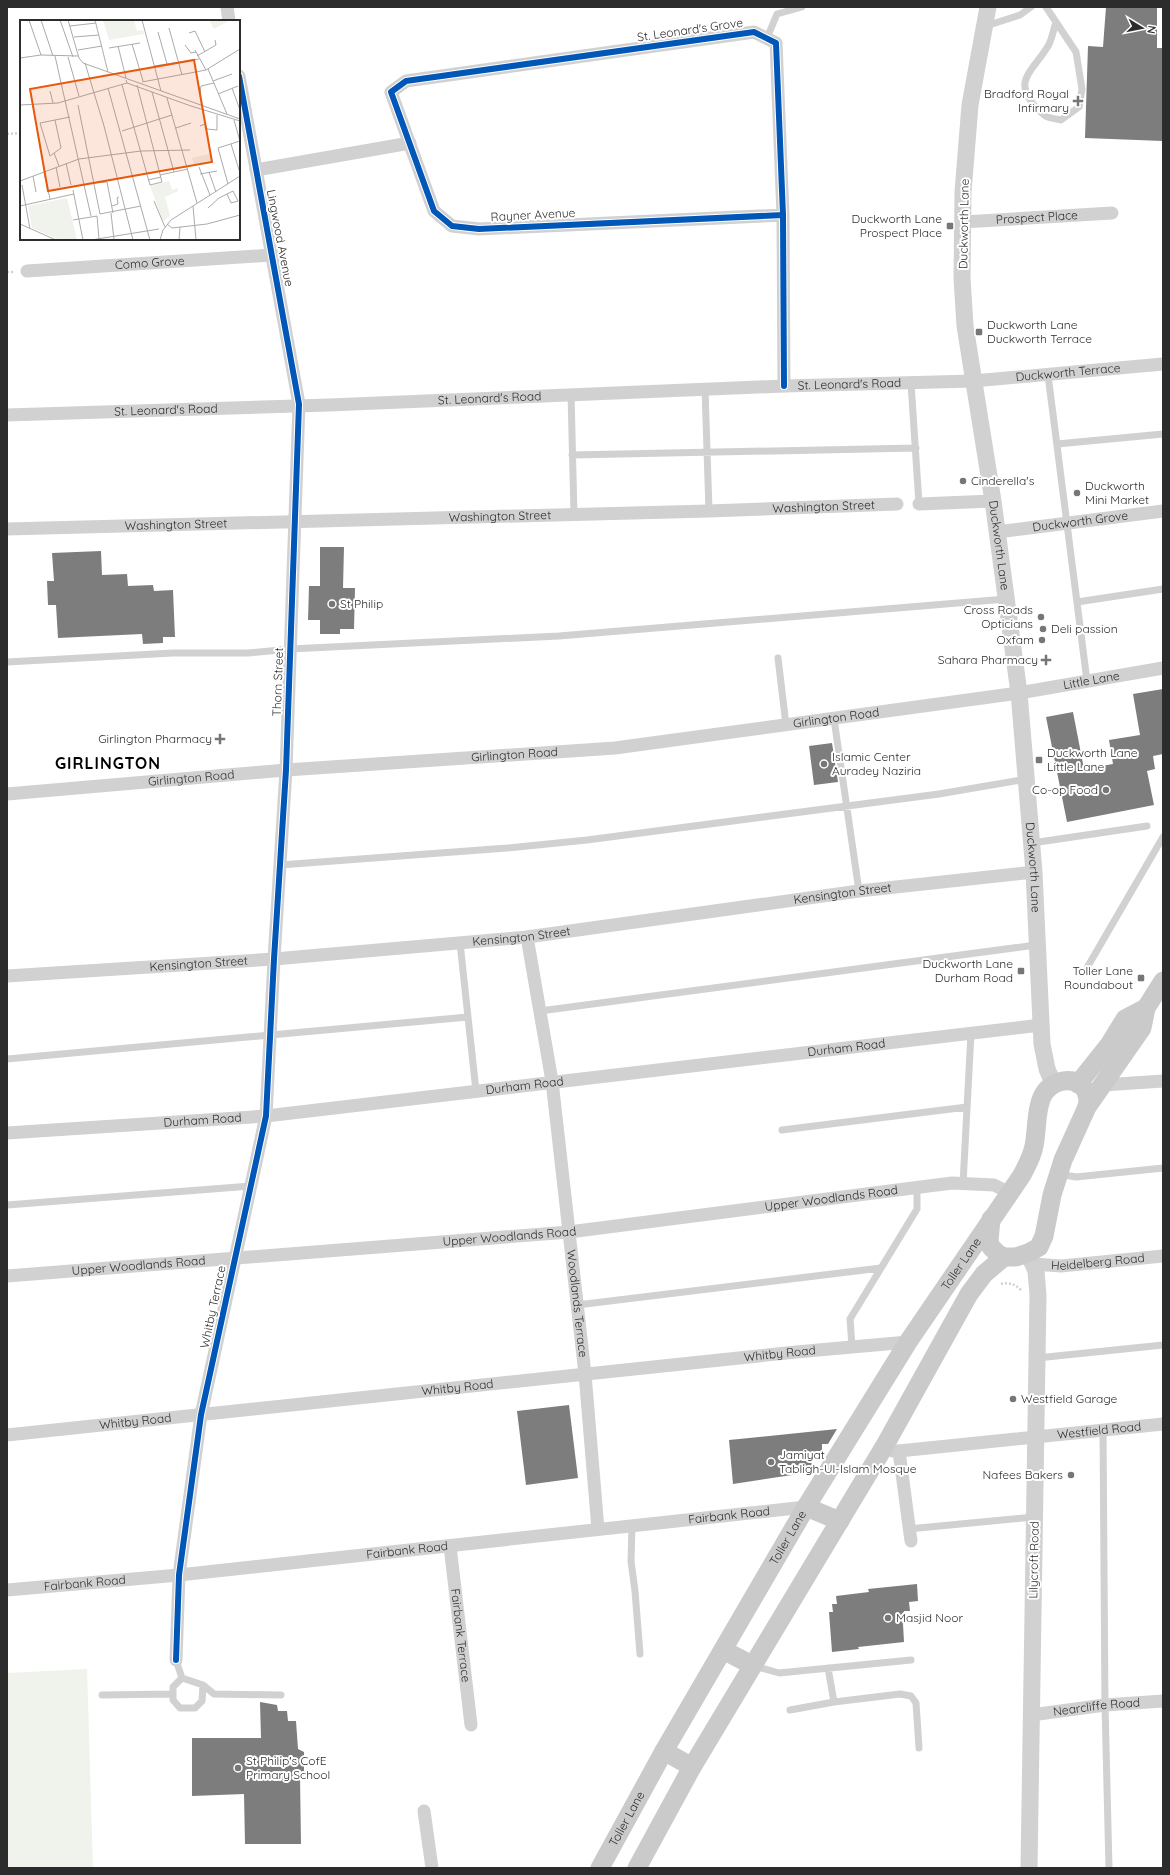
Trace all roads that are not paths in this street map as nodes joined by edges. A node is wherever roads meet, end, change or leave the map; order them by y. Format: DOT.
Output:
graph roads {
  1 [pos="227,7"];
  2 [pos="802,7"];
  3 [pos="988,7"];
  4 [pos="1031,7"];
  5 [pos="1046,7"];
  6 [pos="229,20"];
  7 [pos="1056,23"];
  8 [pos="985,26"];
  9 [pos="767,38"];
  10 [pos="406,81"];
  11 [pos="240,86"];
  12 [pos="244,128"];
  13 [pos="410,142"];
  14 [pos="256,170"];
  15 [pos="1112,213"];
  16 [pos="783,215"];
  17 [pos="963,222"];
  18 [pos="272,255"];
  19 [pos="27,271"];
  20 [pos="1163,364"];
  21 [pos="1048,375"];
  22 [pos="973,382"];
  23 [pos="911,383"];
  24 [pos="784,386"];
  25 [pos="705,389"];
  26 [pos="571,394"];
  27 [pos="299,404"];
  28 [pos="7,415"];
  29 [pos="1163,434"];
  30 [pos="1057,444"];
  31 [pos="916,448"];
  32 [pos="707,454"];
  33 [pos="572,455"];
  34 [pos="993,501"];
  35 [pos="897,504"];
  36 [pos="919,504"];
  37 [pos="709,511"];
  38 [pos="1163,512"];
  39 [pos="574,514"];
  40 [pos="295,521"];
  41 [pos="1067,523"];
  42 [pos="7,529"];
  43 [pos="997,532"];
  44 [pos="1163,589"];
  45 [pos="1006,599"];
  46 [pos="1077,602"];
  47 [pos="290,649"];
  48 [pos="778,658"];
  49 [pos="7,662"];
  50 [pos="1163,668"];
  51 [pos="1087,681"];
  52 [pos="1019,693"];
  53 [pos="834,719"];
  54 [pos="786,725"];
  55 [pos="286,770"];
  56 [pos="1027,779"];
  57 [pos="7,794"];
  58 [pos="846,805"];
  59 [pos="1147,826"];
  60 [pos="1163,837"];
  61 [pos="1032,843"];
  62 [pos="280,865"];
  63 [pos="1034,872"];
  64 [pos="859,891"];
  65 [pos="527,936"];
  66 [pos="460,942"];
  67 [pos="1036,945"];
  68 [pos="274,959"];
  69 [pos="1088,966"];
  70 [pos="7,976"];
  71 [pos="1163,982"];
  72 [pos="1146,1008"];
  73 [pos="540,1011"];
  74 [pos="468,1017"];
  75 [pos="1041,1025"];
  76 [pos="971,1033"];
  77 [pos="270,1035"];
  78 [pos="7,1059"];
  79 [pos="1163,1081"];
  80 [pos="552,1082"];
  81 [pos="1078,1084"];
  82 [pos="1054,1085"];
  83 [pos="1102,1085"];
  84 [pos="476,1091"];
  85 [pos="967,1107"];
  86 [pos="1087,1107"];
  87 [pos="266,1116"];
  88 [pos="782,1130"];
  89 [pos="7,1133"];
  90 [pos="1163,1168"];
  91 [pos="1058,1174"];
  92 [pos="963,1184"];
  93 [pos="251,1186"];
  94 [pos="917,1188"];
  95 [pos="1008,1192"];
  96 [pos="7,1205"];
  97 [pos="992,1218"];
  98 [pos="569,1232"];
  99 [pos="1163,1256"];
  100 [pos="1004,1257"];
  101 [pos="234,1258"];
  102 [pos="1031,1259"];
  103 [pos="881,1268"];
  104 [pos="7,1276"];
  105 [pos="577,1305"];
  106 [pos="908,1342"];
  107 [pos="1163,1345"];
  108 [pos="852,1346"];
  109 [pos="934,1356"];
  110 [pos="1037,1358"];
  111 [pos="585,1374"];
  112 [pos="201,1415"];
  113 [pos="1163,1424"];
  114 [pos="1103,1429"];
  115 [pos="7,1435"];
  116 [pos="1035,1436"];
  117 [pos="892,1449"];
  118 [pos="806,1507"];
  119 [pos="1034,1517"];
  120 [pos="840,1521"];
  121 [pos="632,1526"];
  122 [pos="598,1529"];
  123 [pos="909,1535"];
  124 [pos="450,1546"];
  125 [pos="179,1575"];
  126 [pos="7,1590"];
  127 [pos="723,1650"];
  128 [pos="640,1654"];
  129 [pos="176,1660"];
  130 [pos="911,1660"];
  131 [pos="752,1665"];
  132 [pos="828,1668"];
  133 [pos="182,1678"];
  134 [pos="203,1684"];
  135 [pos="173,1694"];
  136 [pos="102,1695"];
  137 [pos="281,1695"];
  138 [pos="1163,1701"];
  139 [pos="834,1702"];
  140 [pos="1105,1706"];
  141 [pos="790,1710"];
  142 [pos="1031,1715"];
  143 [pos="472,1725"];
  144 [pos="919,1748"];
  145 [pos="664,1752"];
  146 [pos="692,1768"];
  147 [pos="424,1811"];
  148 [pos="432,1868"];
  149 [pos="600,1868"];
  150 [pos="637,1868"];
  151 [pos="1029,1868"];
  152 [pos="1109,1868"];
  1 -- 6 [label="street"];
  2 -- 9 [label="lane"];
  3 -- 8 [label="street, Duckworth Lane"];
  4 -- 8 [label="lane"];
  5 -- 7 [label="lane"];
  7 -- 7 [label="lane"];
  8 -- 17 [label="street, Duckworth Lane"];
  9 -- 10 [label="street, St. Leonard's Grove"];
  9 -- 16 [label="street"];
  10 -- 13 [label="street, Rayner Avenue"];
  11 -- 12 [label="street, Lingwood Avenue"];
  12 -- 14 [label="street, Lingwood Avenue"];
  13 -- 14 [label="street"];
  13 -- 16 [label="street, Rayner Avenue"];
  14 -- 18 [label="street, Lingwood Avenue"];
  15 -- 17 [label="street, Prospect Place"];
  16 -- 24 [label="street"];
  17 -- 22 [label="street, Duckworth Lane"];
  18 -- 19 [label="street, Como Grove"];
  18 -- 27 [label="street, Lingwood Avenue"];
  20 -- 21 [label="street, Duckworth Terrace"];
  21 -- 22 [label="street, Duckworth Terrace"];
  21 -- 30 [label="lane"];
  22 -- 23 [label="street, St. Leonard's Road"];
  22 -- 34 [label="street, Duckworth Lane"];
  23 -- 24 [label="street, St. Leonard's Road"];
  23 -- 31 [label="lane"];
  24 -- 25 [label="street, St. Leonard's Road"];
  25 -- 26 [label="street, St. Leonard's Road"];
  25 -- 32 [label="lane"];
  26 -- 27 [label="street, St. Leonard's Road"];
  26 -- 33 [label="lane"];
  27 -- 28 [label="street, St. Leonard's Road"];
  27 -- 40 [label="street, Thorn Street"];
  29 -- 30 [label="lane"];
  30 -- 41 [label="lane"];
  31 -- 32 [label="lane"];
  31 -- 36 [label="lane"];
  32 -- 33 [label="lane"];
  32 -- 37 [label="lane"];
  33 -- 39 [label="lane"];
  34 -- 36 [label="street"];
  34 -- 43 [label="street, Duckworth Lane"];
  35 -- 37 [label="street, Washington Street"];
  37 -- 39 [label="street, Washington Street"];
  38 -- 41 [label="street, Duckworth Grove"];
  39 -- 40 [label="street, Washington Street"];
  40 -- 42 [label="street, Washington Street"];
  40 -- 47 [label="street, Thorn Street"];
  41 -- 43 [label="street, Duckworth Grove"];
  41 -- 46 [label="lane"];
  43 -- 45 [label="street, Duckworth Lane"];
  44 -- 46 [label="lane"];
  45 -- 47 [label="lane"];
  45 -- 52 [label="street, Duckworth Lane"];
  46 -- 51 [label="lane"];
  47 -- 49 [label="lane"];
  47 -- 55 [label="street, Thorn Street"];
  48 -- 54 [label="lane"];
  50 -- 51 [label="street, Little Lane"];
  51 -- 52 [label="street, Little Lane"];
  52 -- 53 [label="street, Girlington Road"];
  52 -- 56 [label="street, Duckworth Lane"];
  53 -- 54 [label="street, Girlington Road"];
  53 -- 58 [label="lane"];
  54 -- 55 [label="street, Girlington Road"];
  55 -- 57 [label="street, Girlington Road"];
  55 -- 62 [label="street, Thorn Street"];
  56 -- 58 [label="lane"];
  56 -- 61 [label="street, Duckworth Lane"];
  58 -- 62 [label="lane"];
  58 -- 64 [label="lane"];
  59 -- 61 [label="lane"];
  60 -- 69 [label="lane"];
  61 -- 63 [label="street, Duckworth Lane"];
  62 -- 68 [label="street, Thorn Street"];
  63 -- 64 [label="street, Kensington Street"];
  63 -- 67 [label="street, Duckworth Lane"];
  64 -- 65 [label="street, Kensington Street"];
  65 -- 66 [label="street, Kensington Street"];
  65 -- 73 [label="street, Woodlands Terrace"];
  66 -- 68 [label="street, Kensington Street"];
  66 -- 74 [label="lane"];
  67 -- 73 [label="lane"];
  67 -- 75 [label="street, Duckworth Lane"];
  68 -- 70 [label="street, Kensington Street"];
  68 -- 77 [label="street, Whitby Terrace"];
  71 -- 72 [label="main road"];
  72 -- 81 [label="main road"];
  72 -- 83 [label="main road"];
  73 -- 80 [label="street, Woodlands Terrace"];
  74 -- 77 [label="lane"];
  74 -- 84 [label="lane"];
  75 -- 76 [label="street, Durham Road"];
  75 -- 82 [label="street, Duckworth Lane"];
  76 -- 80 [label="street, Durham Road"];
  76 -- 85 [label="lane"];
  77 -- 78 [label="lane"];
  77 -- 87 [label="street, Whitby Terrace"];
  79 -- 83 [label="street"];
  80 -- 84 [label="street, Durham Road"];
  80 -- 98 [label="street, Woodlands Terrace"];
  81 -- 82 [label="main road"];
  81 -- 86 [label="main road"];
  82 -- 95 [label="main road, Toller Lane"];
  83 -- 86 [label="main road"];
  84 -- 87 [label="street, Durham Road"];
  85 -- 88 [label="lane"];
  85 -- 92 [label="lane"];
  86 -- 91 [label="main road"];
  87 -- 89 [label="street, Durham Road"];
  87 -- 93 [label="street, Whitby Terrace"];
  90 -- 91 [label="lane"];
  91 -- 102 [label="main road"];
  92 -- 94 [label="street, Upper Woodlands Road"];
  92 -- 95 [label="street, Upper Woodlands Road"];
  93 -- 96 [label="lane"];
  93 -- 101 [label="street, Whitby Terrace"];
  94 -- 98 [label="street, Upper Woodlands Road"];
  94 -- 103 [label="lane"];
  95 -- 97 [label="main road, Toller Lane"];
  97 -- 100 [label="main road, Toller Lane"];
  97 -- 106 [label="main road, Toller Lane"];
  98 -- 101 [label="street, Upper Woodlands Road"];
  98 -- 105 [label="street, Woodlands Terrace"];
  99 -- 102 [label="street, Heidelberg Road"];
  100 -- 102 [label="main road"];
  100 -- 109 [label="main road, Toller Lane"];
  101 -- 104 [label="street, Upper Woodlands Road"];
  101 -- 112 [label="street, Whitby Terrace"];
  102 -- 110 [label="street, Lilycroft Road"];
  103 -- 105 [label="lane"];
  103 -- 108 [label="lane"];
  105 -- 111 [label="street, Woodlands Terrace"];
  106 -- 108 [label="street, Whitby Road"];
  106 -- 109 [label="main road"];
  106 -- 118 [label="main road, Toller Lane"];
  107 -- 110 [label="lane"];
  108 -- 111 [label="street, Whitby Road"];
  109 -- 117 [label="main road, Toller Lane"];
  110 -- 116 [label="street, Lilycroft Road"];
  111 -- 112 [label="street, Whitby Road"];
  111 -- 122 [label="street, Woodlands Terrace"];
  112 -- 115 [label="street, Whitby Road"];
  112 -- 125 [label="street, Whitby Terrace"];
  113 -- 114 [label="street, Westfield Road"];
  114 -- 116 [label="street, Westfield Road"];
  114 -- 140 [label="lane"];
  116 -- 117 [label="street, Westfield Road"];
  116 -- 119 [label="street, Lilycroft Road"];
  117 -- 120 [label="main road, Toller Lane"];
  117 -- 123 [label="street"];
  118 -- 120 [label="main road"];
  118 -- 121 [label="street, Fairbank Road"];
  118 -- 127 [label="main road, Toller Lane"];
  119 -- 123 [label="lane"];
  119 -- 142 [label="street, Lilycroft Road"];
  120 -- 131 [label="main road, Toller Lane"];
  121 -- 122 [label="street, Fairbank Road"];
  121 -- 128 [label="lane"];
  122 -- 124 [label="street, Fairbank Road"];
  124 -- 125 [label="street, Fairbank Road"];
  124 -- 143 [label="street, Fairbank Terrace"];
  125 -- 126 [label="street, Fairbank Road"];
  125 -- 129 [label="street, Whitby Terrace"];
  127 -- 131 [label="main road"];
  127 -- 145 [label="main road, Toller Lane"];
  129 -- 133 [label="lane"];
  130 -- 132 [label="lane"];
  131 -- 132 [label="lane"];
  131 -- 146 [label="main road, Toller Lane"];
  132 -- 139 [label="lane"];
  133 -- 134 [label="lane"];
  133 -- 135 [label="lane"];
  134 -- 135 [label="lane"];
  134 -- 137 [label="lane"];
  135 -- 136 [label="lane"];
  138 -- 140 [label="street, Nearcliffe Road"];
  139 -- 141 [label="lane"];
  139 -- 144 [label="lane"];
  140 -- 142 [label="street, Nearcliffe Road"];
  140 -- 152 [label="lane"];
  142 -- 151 [label="street, Lilycroft Road"];
  145 -- 146 [label="main road"];
  145 -- 149 [label="main road, Toller Lane"];
  146 -- 150 [label="main road, Toller Lane"];
  147 -- 148 [label="street"];
}
